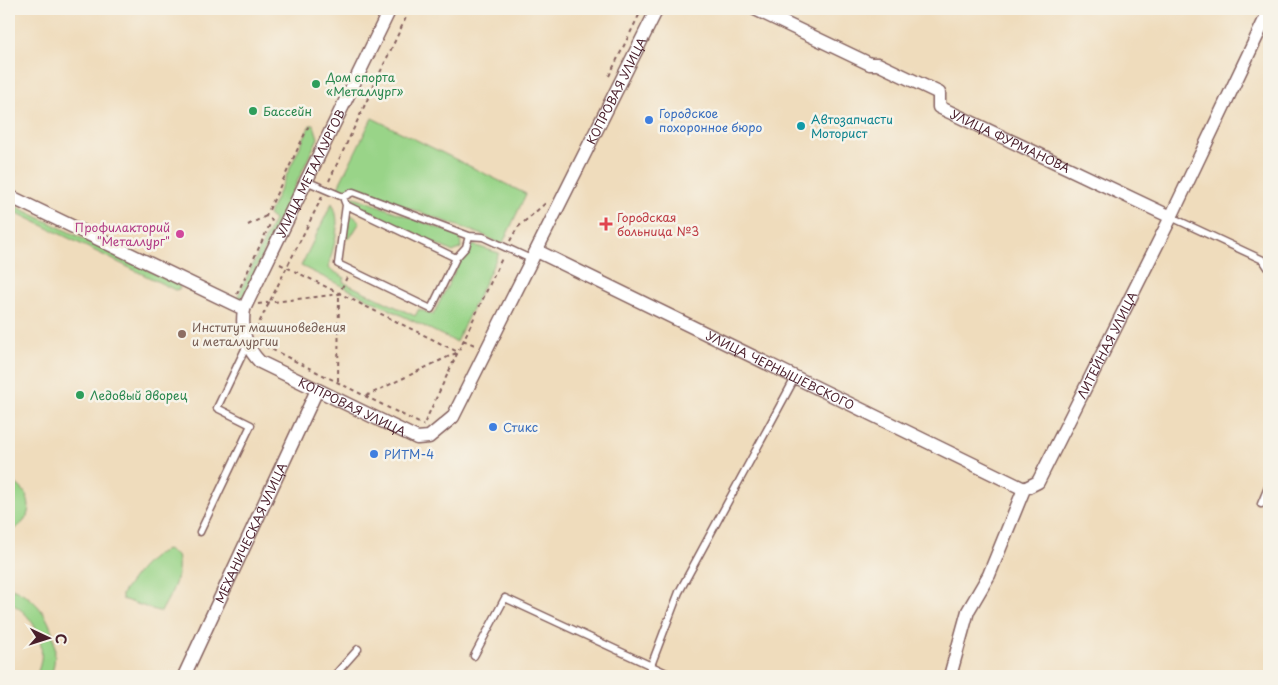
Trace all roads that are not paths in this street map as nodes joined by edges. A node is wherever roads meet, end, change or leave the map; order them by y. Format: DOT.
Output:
graph roads {
  1 [pos="390,9"];
  2 [pos="658,9"];
  3 [pos="755,9"];
  4 [pos="1269,11"];
  5 [pos="306,181"];
  6 [pos="9,196"];
  7 [pos="343,198"];
  8 [pos="346,205"];
  9 [pos="1170,217"];
  10 [pos="469,236"];
  11 [pos="535,255"];
  12 [pos="456,258"];
  13 [pos="1269,269"];
  14 [pos="245,307"];
  15 [pos="248,346"];
  16 [pos="795,378"];
  17 [pos="317,390"];
  18 [pos="1269,486"];
  19 [pos="1024,489"];
  20 [pos="1261,504"];
  21 [pos="200,532"];
  22 [pos="358,649"];
  23 [pos="474,656"];
  24 [pos="651,666"];
  25 [pos="184,676"];
  26 [pos="334,676"];
  27 [pos="646,676"];
  28 [pos="673,676"];
  29 [pos="950,676"];
  1 -- 5 [label="street, УЛИЦА МЕТАЛЛУРГОВ"];
  2 -- 11 [label="street, КОПРОВАЯ УЛИЦА"];
  3 -- 9 [label="street, УЛИЦА ФУРМАНОВА"];
  4 -- 9 [label="street, ЛИТЕЙНАЯ УЛИЦА"];
  5 -- 7 [label="lane"];
  5 -- 14 [label="street, УЛИЦА МЕТАЛЛУРГОВ"];
  6 -- 14 [label="street"];
  7 -- 8 [label="lane"];
  7 -- 10 [label="lane"];
  8 -- 12 [label="lane"];
  8 -- 12 [label="lane"];
  9 -- 13 [label="lane"];
  9 -- 19 [label="street, ЛИТЕЙНАЯ УЛИЦА"];
  10 -- 11 [label="lane"];
  10 -- 12 [label="lane"];
  11 -- 16 [label="street, УЛИЦА ЧЕРНЫШЕВСКОГО"];
  11 -- 17 [label="street, КОПРОВАЯ УЛИЦА"];
  14 -- 15 [label="street, КОПРОВАЯ УЛИЦА"];
  15 -- 17 [label="street, КОПРОВАЯ УЛИЦА"];
  15 -- 21 [label="lane"];
  16 -- 19 [label="street, УЛИЦА ЧЕРНЫШЕВСКОГО"];
  16 -- 24 [label="lane"];
  17 -- 25 [label="street, МЕХАНИЧЕСКАЯ УЛИЦА"];
  18 -- 20 [label="lane"];
  19 -- 29 [label="street, ЛИТЕЙНАЯ УЛИЦА"];
  22 -- 26 [label="lane"];
  23 -- 24 [label="lane"];
  24 -- 27 [label="lane"];
  24 -- 28 [label="lane"];
}
